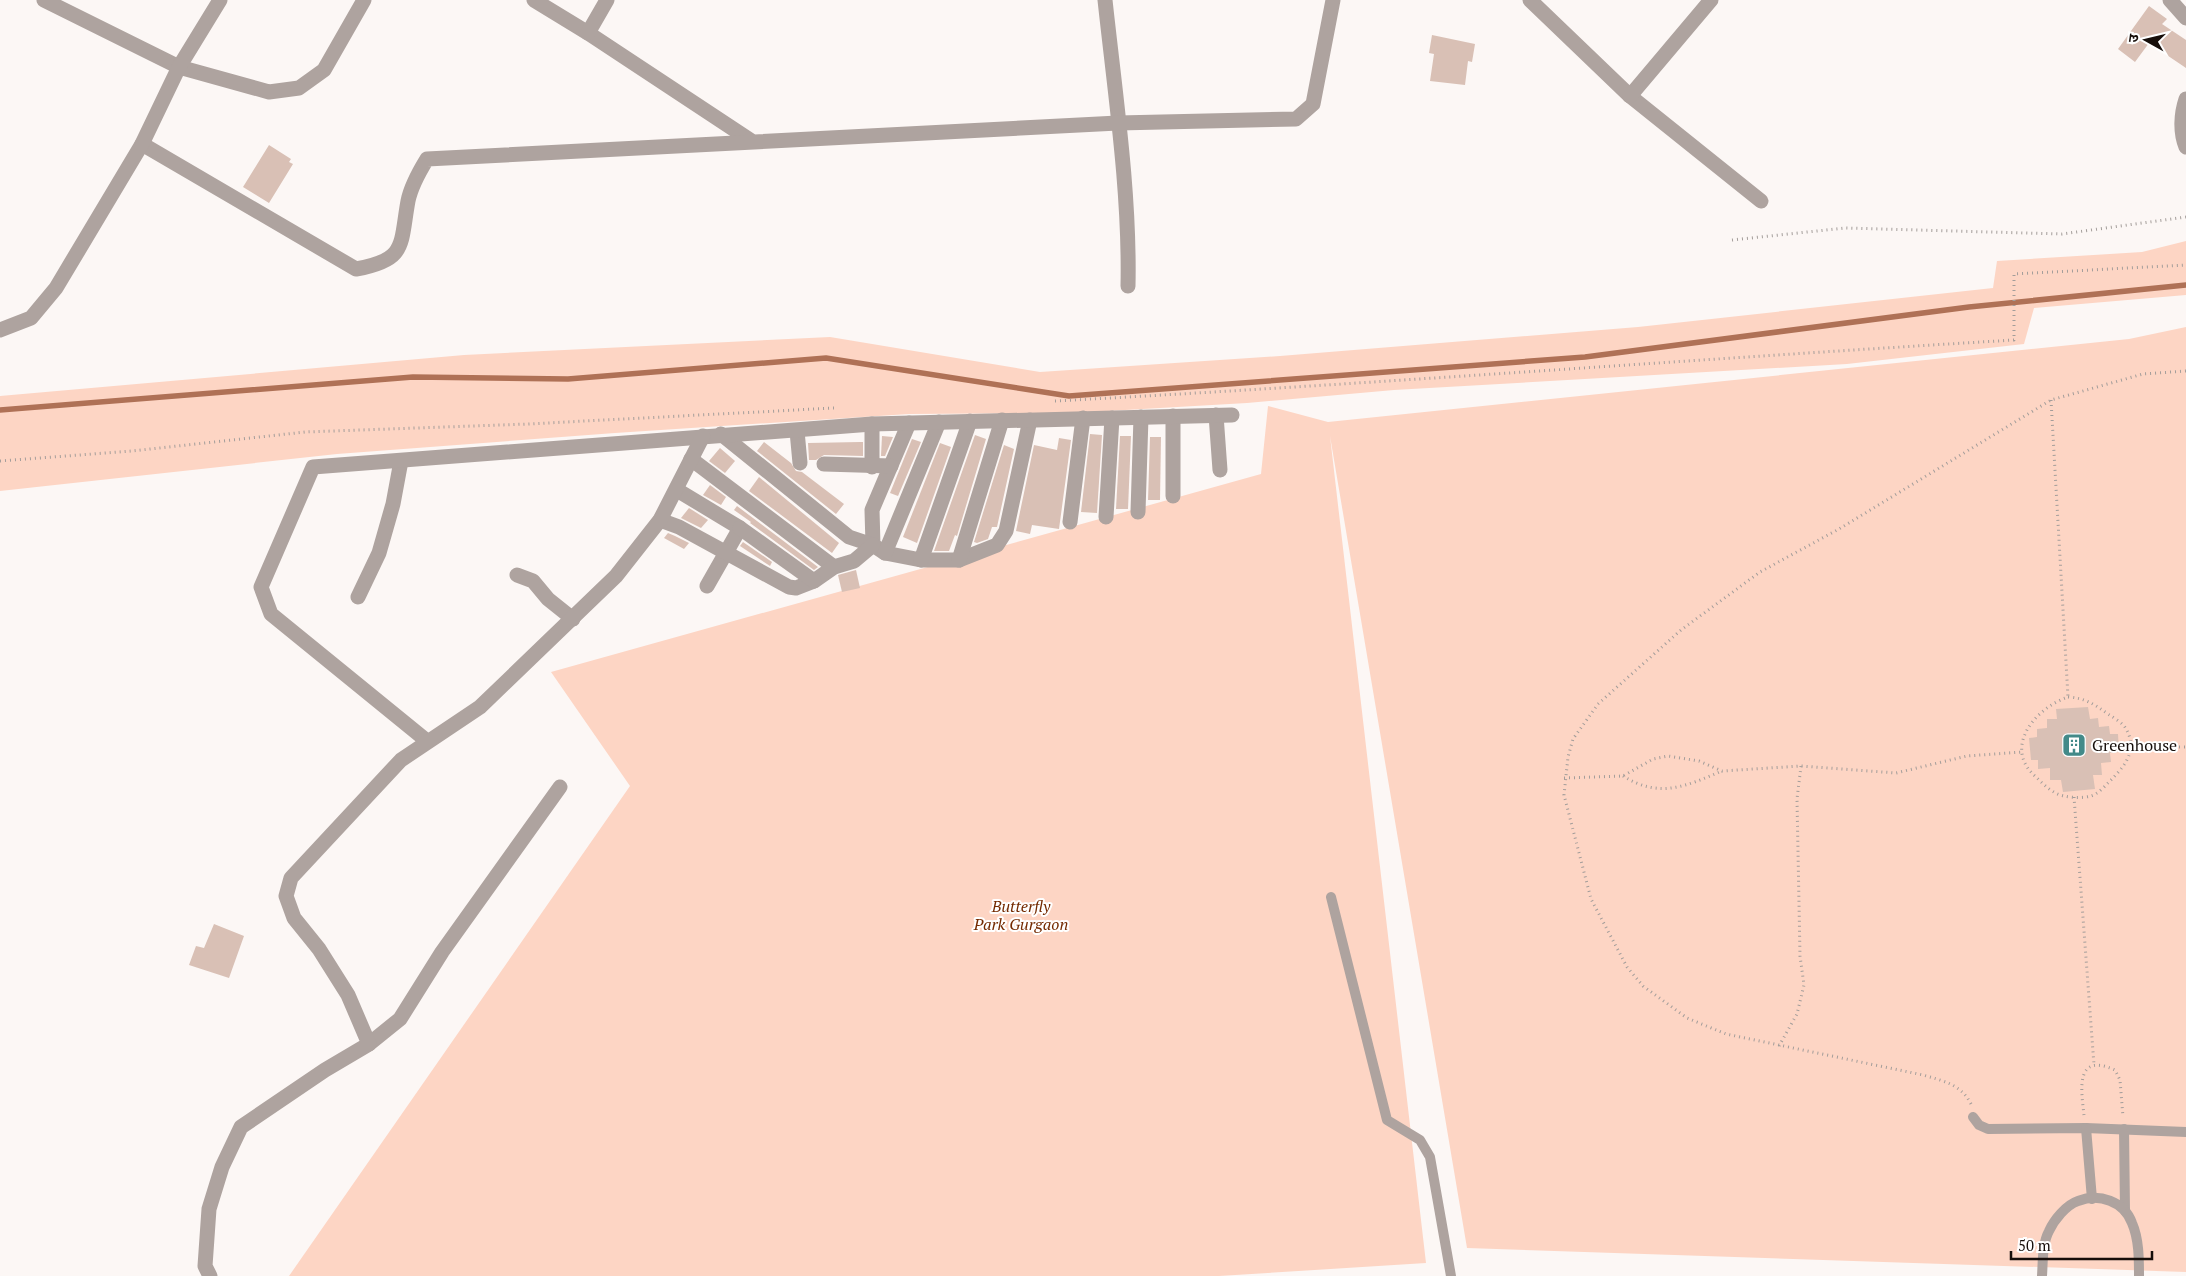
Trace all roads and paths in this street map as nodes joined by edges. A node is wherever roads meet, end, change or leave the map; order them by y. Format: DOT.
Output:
graph roads {
  1 [pos="44,0"];
  2 [pos="220,0"];
  3 [pos="364,0"];
  4 [pos="534,0"];
  5 [pos="607,0"];
  6 [pos="1105,0"];
  7 [pos="1333,0"];
  8 [pos="1530,0"];
  9 [pos="1711,0"];
  10 [pos="2170,0"];
  11 [pos="2186,18"];
  12 [pos="588,33"];
  13 [pos="179,67"];
  14 [pos="1630,96"];
  15 [pos="2186,99"];
  16 [pos="1118,123"];
  17 [pos="750,140"];
  18 [pos="142,144"];
  19 [pos="2186,147"];
  20 [pos="1761,201"];
  21 [pos="2186,217"];
  22 [pos="1732,240"];
  23 [pos="2186,265"];
  24 [pos="1128,286"];
  25 [pos="0,330"];
  26 [pos="2186,371"];
  27 [pos="2051,400"];
  28 [pos="1051,401"];
  29 [pos="843,408"];
  30 [pos="1232,414"];
  31 [pos="1216,415"];
  32 [pos="1173,416"];
  33 [pos="1141,417"];
  34 [pos="1083,418"];
  35 [pos="1112,418"];
  36 [pos="1002,420"];
  37 [pos="1030,420"];
  38 [pos="970,421"];
  39 [pos="939,422"];
  40 [pos="910,423"];
  41 [pos="872,424"];
  42 [pos="797,431"];
  43 [pos="721,434"];
  44 [pos="703,436"];
  45 [pos="691,458"];
  46 [pos="0,461"];
  47 [pos="401,461"];
  48 [pos="800,463"];
  49 [pos="824,464"];
  50 [pos="891,466"];
  51 [pos="872,467"];
  52 [pos="1220,470"];
  53 [pos="676,490"];
  54 [pos="1173,496"];
  55 [pos="1138,512"];
  56 [pos="1106,517"];
  57 [pos="660,520"];
  58 [pos="1070,522"];
  59 [pos="740,528"];
  60 [pos="879,549"];
  61 [pos="725,554"];
  62 [pos="921,560"];
  63 [pos="959,560"];
  64 [pos="834,567"];
  65 [pos="517,575"];
  66 [pos="814,581"];
  67 [pos="707,586"];
  68 [pos="358,597"];
  69 [pos="573,619"];
  70 [pos="2068,697"];
  71 [pos="427,741"];
  72 [pos="2129,746"];
  73 [pos="2186,748"];
  74 [pos="2022,752"];
  75 [pos="1801,766"];
  76 [pos="1722,771"];
  77 [pos="1623,776"];
  78 [pos="1564,778"];
  79 [pos="560,787"];
  80 [pos="2074,797"];
  81 [pos="1331,897"];
  82 [pos="369,1044"];
  83 [pos="1779,1046"];
  84 [pos="2094,1065"];
  85 [pos="2082,1098"];
  86 [pos="1973,1117"];
  87 [pos="2086,1128"];
  88 [pos="2124,1129"];
  89 [pos="2186,1132"];
  90 [pos="2092,1199"];
  91 [pos="2125,1211"];
  92 [pos="210,1276"];
  93 [pos="1451,1276"];
  94 [pos="2042,1276"];
  95 [pos="2139,1276"];
  1 -- 13 [label="street"];
  2 -- 13 [label="street"];
  3 -- 13 [label="street"];
  4 -- 12 [label="street"];
  5 -- 12 [label="street"];
  6 -- 16 [label="street"];
  7 -- 16 [label="street"];
  8 -- 14 [label="street"];
  9 -- 14 [label="street"];
  10 -- 11 [label="street"];
  12 -- 17 [label="street"];
  13 -- 18 [label="street"];
  14 -- 20 [label="street"];
  15 -- 19 [label="street"];
  16 -- 17 [label="street"];
  16 -- 24 [label="street"];
  17 -- 18 [label="street"];
  18 -- 25 [label="street"];
  21 -- 22 [label="path"];
  23 -- 28 [label="path"];
  26 -- 27 [label="path"];
  27 -- 70 [label="path"];
  27 -- 78 [label="path"];
  29 -- 46 [label="path"];
  30 -- 31 [label="street"];
  31 -- 32 [label="street"];
  31 -- 52 [label="street"];
  32 -- 33 [label="street"];
  32 -- 54 [label="street"];
  33 -- 35 [label="street"];
  33 -- 55 [label="street"];
  34 -- 35 [label="street"];
  34 -- 37 [label="street"];
  34 -- 58 [label="street"];
  35 -- 56 [label="street"];
  36 -- 37 [label="street"];
  36 -- 38 [label="street"];
  36 -- 63 [label="street"];
  37 -- 63 [label="street"];
  38 -- 39 [label="street"];
  38 -- 62 [label="street"];
  39 -- 40 [label="street"];
  39 -- 60 [label="street"];
  40 -- 41 [label="street"];
  40 -- 50 [label="street"];
  41 -- 42 [label="street"];
  41 -- 51 [label="street"];
  42 -- 43 [label="street"];
  42 -- 48 [label="street"];
  43 -- 44 [label="street"];
  43 -- 60 [label="street"];
  44 -- 45 [label="street"];
  44 -- 47 [label="street"];
  45 -- 53 [label="street"];
  45 -- 64 [label="street"];
  47 -- 68 [label="street"];
  47 -- 71 [label="street"];
  49 -- 51 [label="street"];
  50 -- 51 [label="street"];
  50 -- 60 [label="street"];
  53 -- 57 [label="street"];
  53 -- 59 [label="street"];
  57 -- 61 [label="street"];
  57 -- 69 [label="street"];
  59 -- 61 [label="street"];
  59 -- 66 [label="street"];
  60 -- 62 [label="street"];
  60 -- 64 [label="street"];
  61 -- 66 [label="street"];
  61 -- 67 [label="street"];
  62 -- 63 [label="street"];
  64 -- 66 [label="street"];
  65 -- 69 [label="street"];
  69 -- 71 [label="street"];
  70 -- 72 [label="path"];
  70 -- 74 [label="path"];
  71 -- 82 [label="street"];
  72 -- 73 [label="path"];
  72 -- 80 [label="path"];
  74 -- 75 [label="path"];
  74 -- 80 [label="path"];
  75 -- 76 [label="path"];
  75 -- 83 [label="path"];
  76 -- 77 [label="path"];
  76 -- 77 [label="path"];
  77 -- 78 [label="path"];
  78 -- 83 [label="path"];
  79 -- 82 [label="street"];
  80 -- 84 [label="path"];
  81 -- 93 [label="lane"];
  82 -- 92 [label="street"];
  83 -- 86 [label="path"];
  84 -- 85 [label="path"];
  84 -- 88 [label="path"];
  86 -- 87 [label="lane"];
  87 -- 88 [label="lane"];
  87 -- 90 [label="lane"];
  88 -- 89 [label="lane"];
  88 -- 91 [label="lane"];
  90 -- 91 [label="lane"];
  90 -- 94 [label="lane"];
  91 -- 95 [label="lane"];
}
